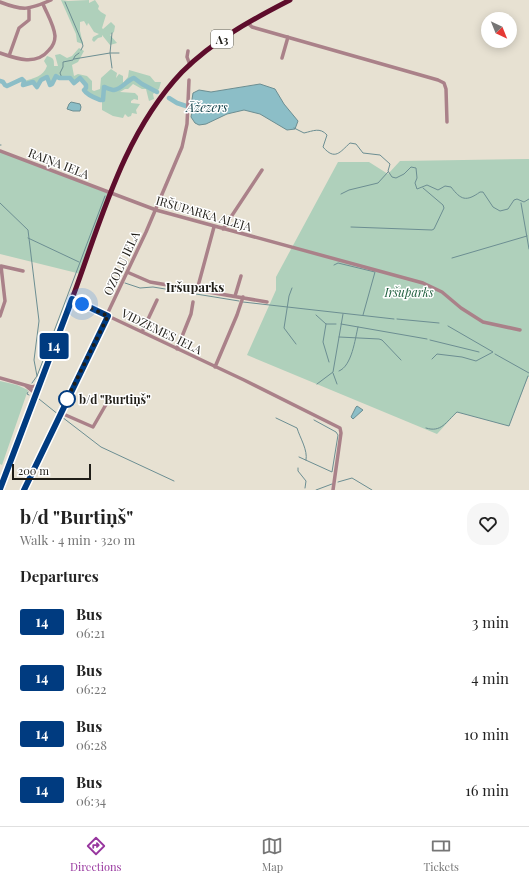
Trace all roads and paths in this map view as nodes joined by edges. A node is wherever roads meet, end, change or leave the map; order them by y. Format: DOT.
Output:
graph roads {
  1 [pos="52,0"];
  2 [pos="290,0"];
  3 [pos="0,2"];
  4 [pos="43,4"];
  5 [pos="29,9"];
  6 [pos="248,23"];
  7 [pos="288,37"];
  8 [pos="188,51"];
  9 [pos="0,53"];
  10 [pos="9,56"];
  11 [pos="282,58"];
  12 [pos="190,65"];
  13 [pos="189,80"];
  14 [pos="447,122"];
  15 [pos="0,151"];
  16 [pos="262,170"];
  17 [pos="110,194"];
  18 [pos="156,210"];
  19 [pos="214,227"];
  20 [pos="223,229"];
  21 [pos="1,266"];
  22 [pos="23,271"];
  23 [pos="127,272"];
  24 [pos="241,276"];
  25 [pos="197,290"];
  26 [pos="235,296"];
  27 [pos="243,297"];
  28 [pos="72,299"];
  29 [pos="157,300"];
  30 [pos="193,302"];
  31 [pos="267,302"];
  32 [pos="0,316"];
  33 [pos="108,316"];
  34 [pos="520,330"];
  35 [pos="142,332"];
  36 [pos="177,349"];
  37 [pos="215,367"];
  38 [pos="0,378"];
  39 [pos="40,382"];
  40 [pos="25,386"];
  41 [pos="36,394"];
  42 [pos="108,401"];
  43 [pos="61,413"];
  44 [pos="0,489"];
  45 [pos="24,490"];
  46 [pos="333,490"];
  1 -- 4 [label="street"];
  2 -- 6 [label="highway, A3"];
  3 -- 5 [label="street"];
  4 -- 5 [label="street"];
  4 -- 10 [label="street"];
  5 -- 10 [label="street"];
  6 -- 7 [label="street"];
  6 -- 12 [label="highway, A3"];
  7 -- 11 [label="street"];
  7 -- 14 [label="street"];
  8 -- 12 [label="street"];
  9 -- 10 [label="street"];
  12 -- 17 [label="highway, A3"];
  13 -- 18 [label="street, OZOLU IELA"];
  15 -- 17 [label="street, RAIŅA IELA"];
  16 -- 20 [label="street"];
  17 -- 18 [label="street, IRŠUPARKA ALEJA"];
  17 -- 28 [label="highway, A3"];
  18 -- 19 [label="street, IRŠUPARKA ALEJA"];
  18 -- 23 [label="street, OZOLU IELA"];
  19 -- 20 [label="street, IRŠUPARKA ALEJA"];
  19 -- 25 [label="street"];
  20 -- 34 [label="street, IRŠUPARKA ALEJA"];
  21 -- 22 [label="street"];
  21 -- 32 [label="street"];
  23 -- 25 [label="street"];
  23 -- 33 [label="street, OZOLU IELA"];
  24 -- 26 [label="street"];
  25 -- 26 [label="street"];
  26 -- 27 [label="street"];
  27 -- 31 [label="street"];
  27 -- 37 [label="street"];
  28 -- 33 [label="street, VIDZEMES IELA"];
  28 -- 39 [label="highway, A3"];
  29 -- 35 [label="street"];
  30 -- 36 [label="street"];
  33 -- 35 [label="street, VIDZEMES IELA"];
  33 -- 43 [label="street, OZOLU IELA"];
  35 -- 36 [label="street, VIDZEMES IELA"];
  36 -- 37 [label="street, VIDZEMES IELA"];
  37 -- 46 [label="street, VIDZEMES IELA"];
  38 -- 40 [label="street"];
  39 -- 40 [label="street"];
  39 -- 41 [label="highway, A3"];
  40 -- 41 [label="street"];
  41 -- 44 [label="highway, A3"];
  42 -- 43 [label="street"];
  43 -- 45 [label="street, OZOLU IELA"];
}
